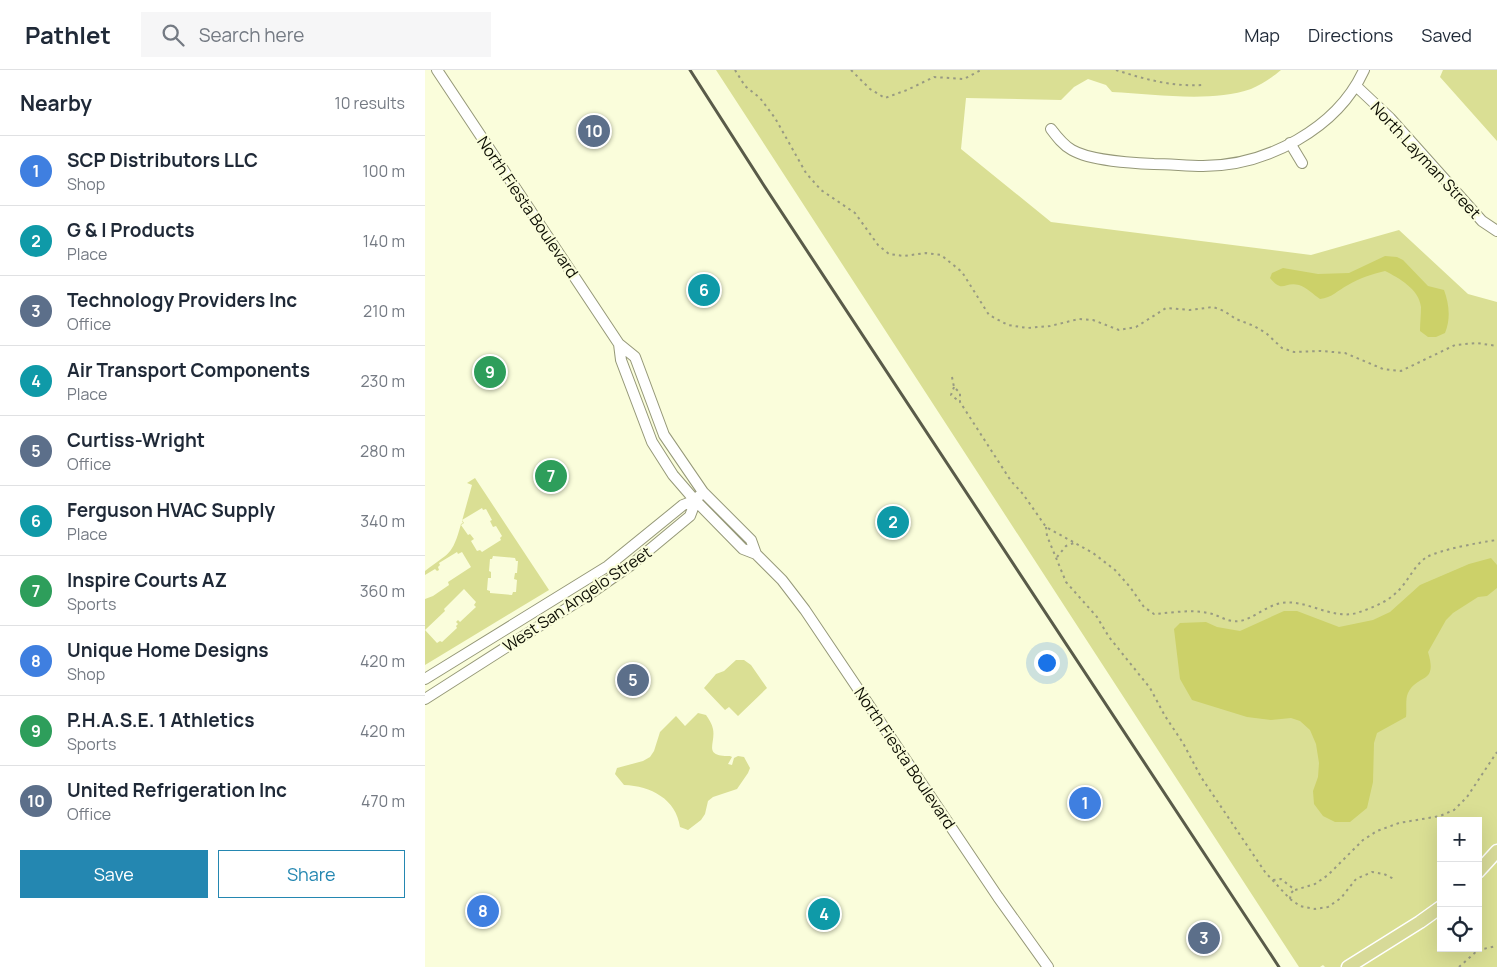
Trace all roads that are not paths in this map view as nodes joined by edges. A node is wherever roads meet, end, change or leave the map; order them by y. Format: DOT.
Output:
graph roads {
  1 [pos="437,70"];
  2 [pos="1363,70"];
  3 [pos="1356,86"];
  4 [pos="1051,129"];
  5 [pos="1290,143"];
  6 [pos="1302,163"];
  7 [pos="1497,231"];
  8 [pos="699,496"];
  9 [pos="425,679"];
  10 [pos="425,699"];
  11 [pos="1497,851"];
  12 [pos="1482,868"];
  13 [pos="1440,907"];
  14 [pos="1048,967"];
  15 [pos="1348,967"];
  1 -- 8 [label="street, North Fiesta Boulevard"];
  2 -- 3 [label="street"];
  3 -- 5 [label="street"];
  3 -- 7 [label="street, North Layman Street"];
  4 -- 5 [label="street"];
  5 -- 6 [label="street"];
  8 -- 9 [label="street, West San Angelo Street"];
  8 -- 10 [label="street, West San Angelo Street"];
  8 -- 14 [label="street, North Fiesta Boulevard"];
  11 -- 12 [label="main road"];
  13 -- 15 [label="main road"];
}
